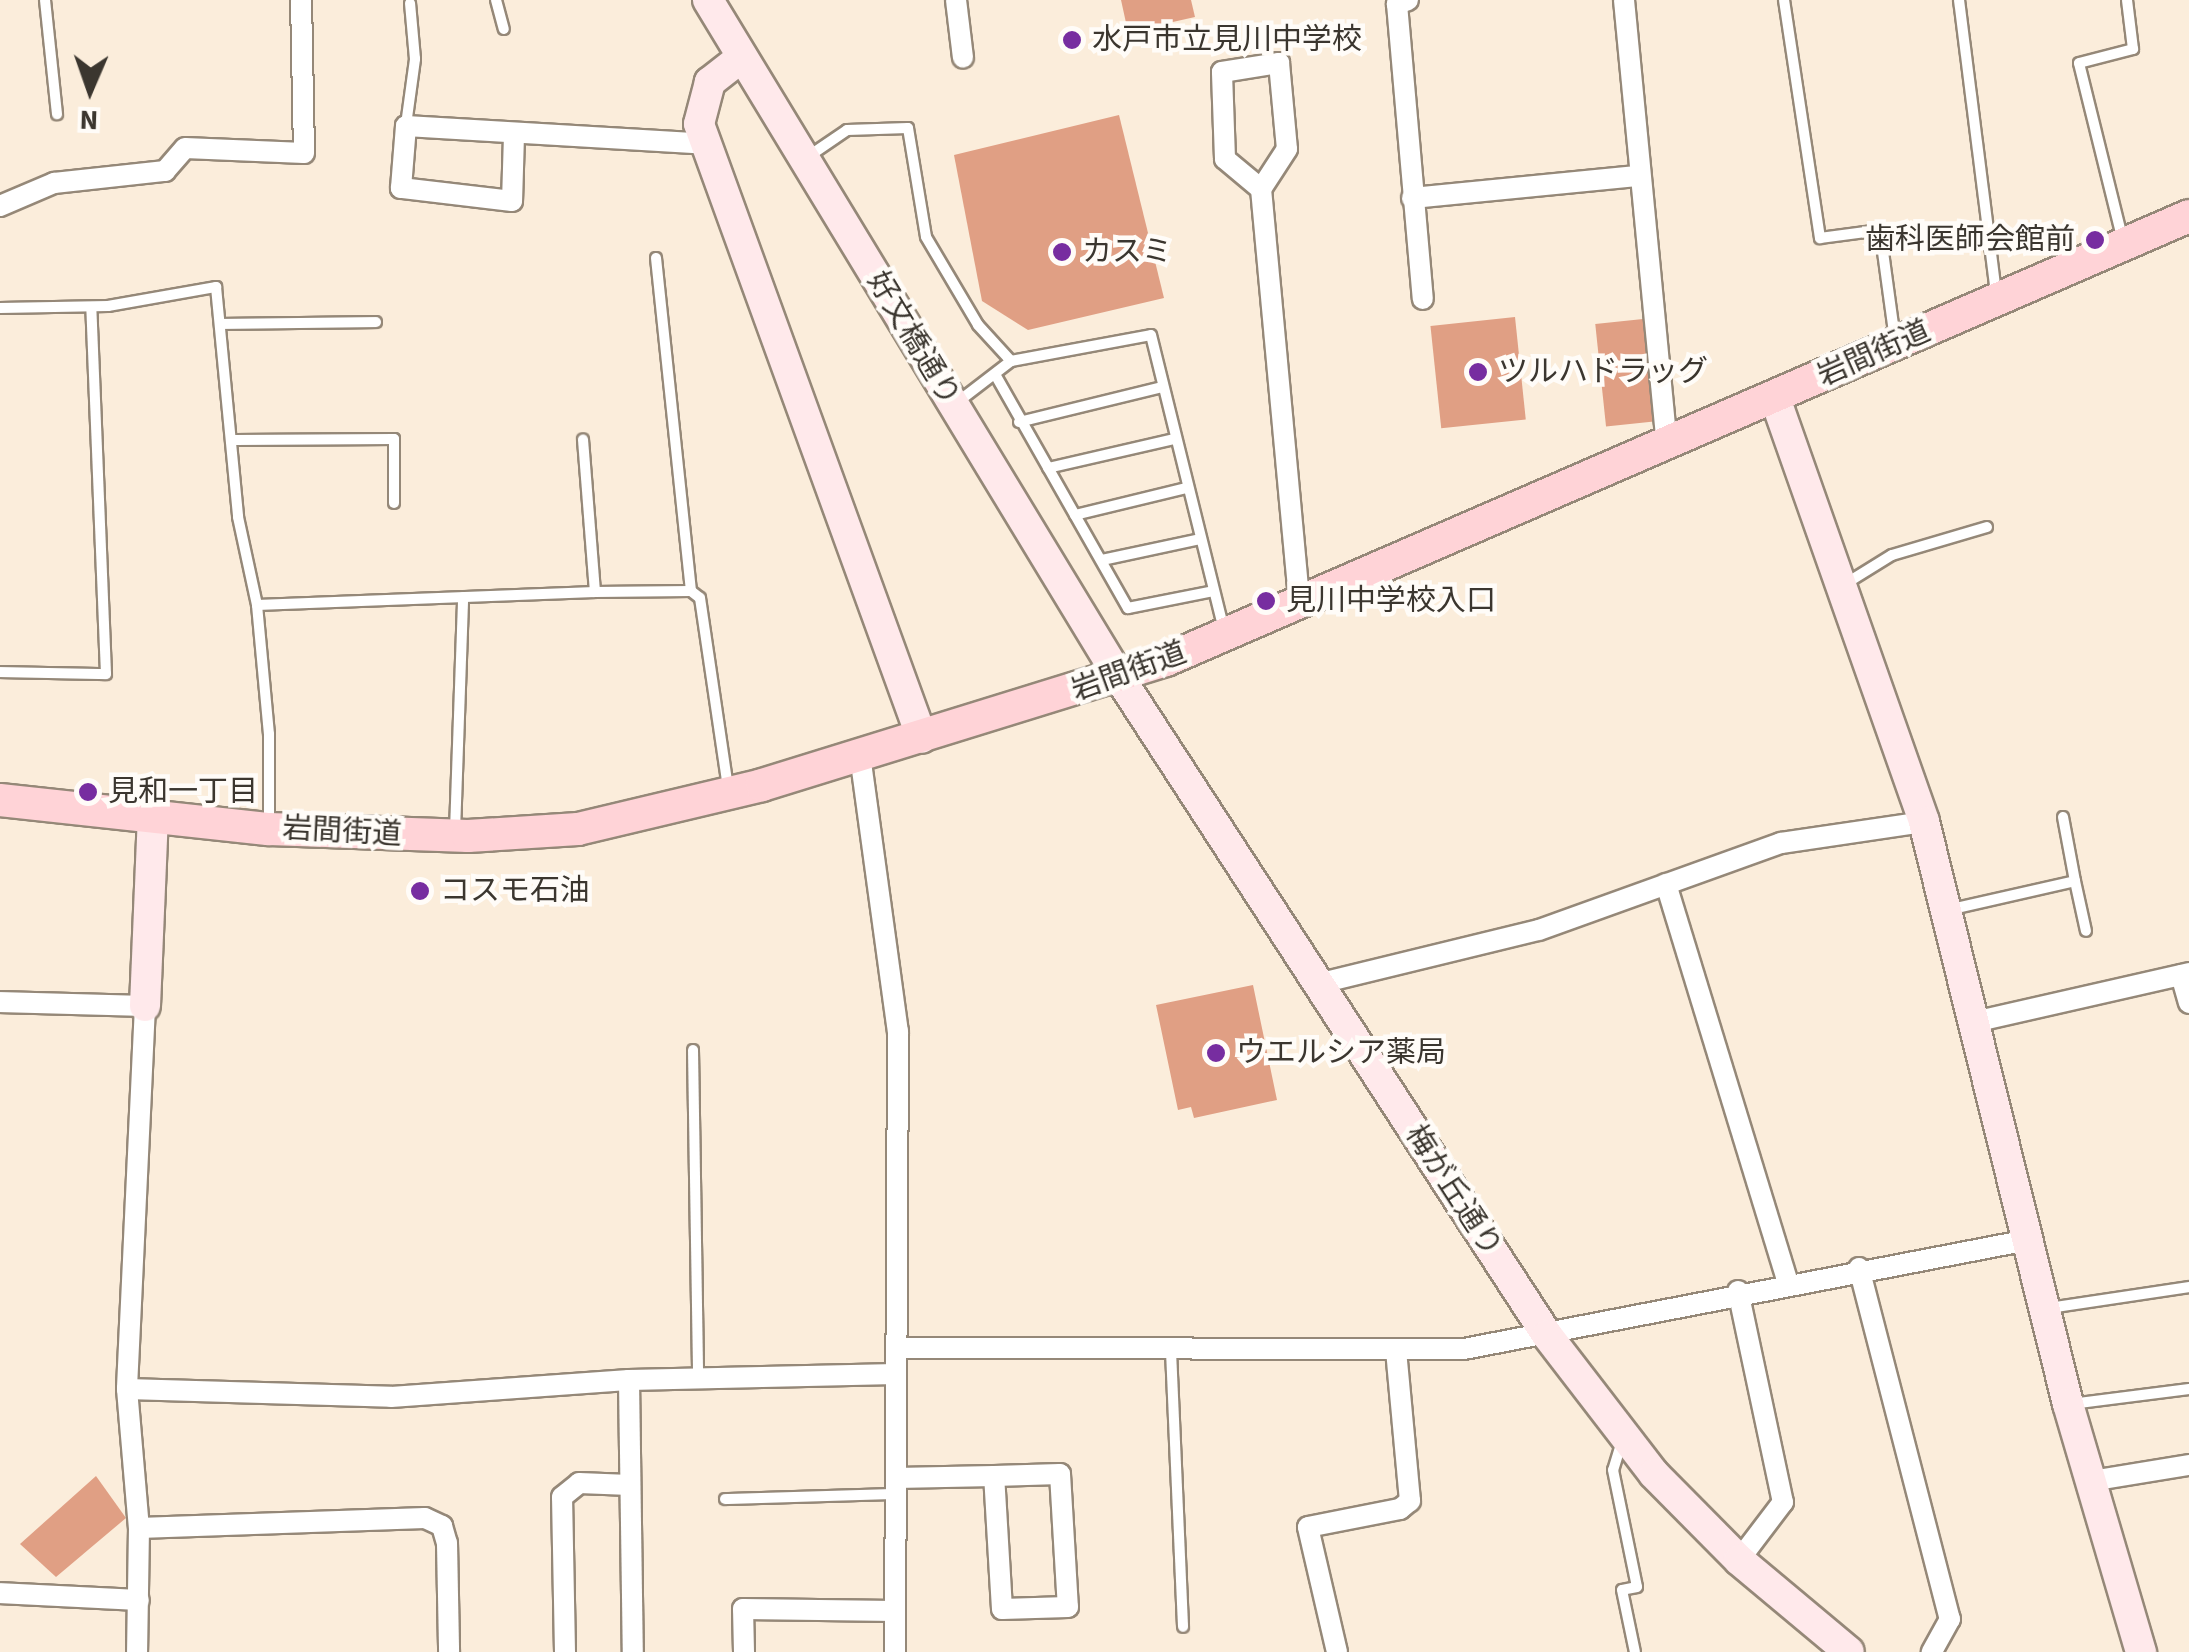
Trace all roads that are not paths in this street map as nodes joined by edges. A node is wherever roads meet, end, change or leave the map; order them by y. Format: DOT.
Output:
graph roads {
  1 [pos="45,0"];
  2 [pos="301,0"];
  3 [pos="496,0"];
  4 [pos="708,0"];
  5 [pos="956,0"];
  6 [pos="1408,0"];
  7 [pos="1624,0"];
  8 [pos="1784,0"];
  9 [pos="1959,0"];
  10 [pos="2127,0"];
  11 [pos="410,3"];
  12 [pos="504,30"];
  13 [pos="742,57"];
  14 [pos="963,58"];
  15 [pos="57,114"];
  16 [pos="406,126"];
  17 [pos="514,135"];
  18 [pos="705,144"];
  19 [pos="804,160"];
  20 [pos="1637,176"];
  21 [pos="1262,190"];
  22 [pos="1412,198"];
  23 [pos="0,206"];
  24 [pos="2189,216"];
  25 [pos="2124,244"];
  26 [pos="656,258"];
  27 [pos="1424,299"];
  28 [pos="1998,300"];
  29 [pos="0,308"];
  30 [pos="91,308"];
  31 [pos="376,322"];
  32 [pos="222,324"];
  33 [pos="1896,345"];
  34 [pos="1011,361"];
  35 [pos="996,376"];
  36 [pos="1163,387"];
  37 [pos="1775,398"];
  38 [pos="954,406"];
  39 [pos="1019,422"];
  40 [pos="582,439"];
  41 [pos="1175,439"];
  42 [pos="235,440"];
  43 [pos="1667,444"];
  44 [pos="1048,468"];
  45 [pos="1187,488"];
  46 [pos="394,502"];
  47 [pos="1076,516"];
  48 [pos="1987,528"];
  49 [pos="1200,538"];
  50 [pos="1102,560"];
  51 [pos="1844,584"];
  52 [pos="691,591"];
  53 [pos="595,592"];
  54 [pos="1210,592"];
  55 [pos="463,597"];
  56 [pos="257,604"];
  57 [pos="1300,606"];
  58 [pos="1226,636"];
  59 [pos="0,672"];
  60 [pos="1120,676"];
  61 [pos="922,738"];
  62 [pos="860,755"];
  63 [pos="729,794"];
  64 [pos="0,800"];
  65 [pos="153,816"];
  66 [pos="2062,817"];
  67 [pos="1924,822"];
  68 [pos="270,828"];
  69 [pos="455,836"];
  70 [pos="2075,882"];
  71 [pos="1666,884"];
  72 [pos="1946,910"];
  73 [pos="2086,931"];
  74 [pos="2185,974"];
  75 [pos="1318,984"];
  76 [pos="0,1002"];
  77 [pos="2189,1003"];
  78 [pos="145,1006"];
  79 [pos="1974,1022"];
  80 [pos="693,1050"];
  81 [pos="2028,1240"];
  82 [pos="1859,1268"];
  83 [pos="1788,1282"];
  84 [pos="2189,1287"];
  85 [pos="1738,1291"];
  86 [pos="2043,1308"];
  87 [pos="1547,1335"];
  88 [pos="897,1348"];
  89 [pos="1396,1350"];
  90 [pos="1171,1351"];
  91 [pos="896,1374"];
  92 [pos="698,1378"];
  93 [pos="629,1380"];
  94 [pos="127,1389"];
  95 [pos="2189,1389"];
  96 [pos="2068,1404"];
  97 [pos="1622,1440"];
  98 [pos="2189,1465"];
  99 [pos="994,1476"];
  100 [pos="2091,1482"];
  101 [pos="630,1484"];
  102 [pos="896,1486"];
  103 [pos="725,1499"];
  104 [pos="139,1528"];
  105 [pos="1739,1560"];
  106 [pos="0,1592"];
  107 [pos="140,1600"];
  108 [pos="895,1612"];
  109 [pos="1184,1627"];
  110 [pos="137,1652"];
  111 [pos="449,1652"];
  112 [pos="565,1652"];
  113 [pos="632,1652"];
  114 [pos="744,1652"];
  115 [pos="895,1652"];
  116 [pos="1337,1652"];
  117 [pos="1635,1652"];
  118 [pos="1849,1652"];
  119 [pos="1932,1652"];
  120 [pos="2141,1652"];
  1 -- 15 [label="lane"];
  2 -- 23 [label="street"];
  3 -- 12 [label="lane"];
  4 -- 13 [label="street, 好文橋通り"];
  5 -- 14 [label="street"];
  6 -- 22 [label="street"];
  7 -- 20 [label="street"];
  8 -- 33 [label="lane"];
  9 -- 28 [label="lane"];
  10 -- 25 [label="lane"];
  11 -- 16 [label="lane"];
  13 -- 18 [label="street"];
  13 -- 19 [label="street, 好文橋通り"];
  16 -- 17 [label="street"];
  16 -- 17 [label="street"];
  17 -- 18 [label="street"];
  18 -- 61 [label="street"];
  19 -- 34 [label="lane"];
  19 -- 38 [label="street, 好文橋通り"];
  20 -- 22 [label="street"];
  20 -- 43 [label="street"];
  21 -- 21 [label="street"];
  21 -- 57 [label="street"];
  22 -- 27 [label="street"];
  24 -- 25 [label="main road, 岩間街道"];
  25 -- 28 [label="main road, 岩間街道"];
  26 -- 52 [label="lane"];
  28 -- 33 [label="main road, 岩間街道"];
  29 -- 30 [label="lane"];
  30 -- 32 [label="lane"];
  30 -- 59 [label="lane"];
  31 -- 32 [label="lane"];
  32 -- 42 [label="lane"];
  33 -- 37 [label="main road, 岩間街道"];
  34 -- 35 [label="lane"];
  34 -- 36 [label="lane"];
  35 -- 38 [label="lane"];
  35 -- 39 [label="lane"];
  36 -- 39 [label="lane"];
  36 -- 41 [label="lane"];
  37 -- 43 [label="main road, 岩間街道"];
  37 -- 51 [label="street"];
  38 -- 60 [label="street, 好文橋通り"];
  39 -- 44 [label="lane"];
  40 -- 53 [label="lane"];
  41 -- 44 [label="lane"];
  41 -- 45 [label="lane"];
  42 -- 46 [label="lane"];
  42 -- 56 [label="lane"];
  43 -- 57 [label="main road, 岩間街道"];
  44 -- 47 [label="lane"];
  45 -- 47 [label="lane"];
  45 -- 49 [label="lane"];
  47 -- 50 [label="lane"];
  48 -- 51 [label="lane"];
  49 -- 50 [label="lane"];
  49 -- 54 [label="lane"];
  50 -- 54 [label="lane"];
  51 -- 67 [label="street"];
  52 -- 53 [label="lane"];
  52 -- 63 [label="lane"];
  53 -- 55 [label="lane"];
  54 -- 58 [label="lane"];
  55 -- 56 [label="lane"];
  55 -- 69 [label="lane"];
  56 -- 68 [label="lane"];
  57 -- 58 [label="main road, 岩間街道"];
  58 -- 60 [label="main road, 岩間街道"];
  60 -- 61 [label="main road, 岩間街道"];
  60 -- 75 [label="street, 梅が丘通り"];
  61 -- 62 [label="main road, 岩間街道"];
  62 -- 63 [label="main road, 岩間街道"];
  62 -- 88 [label="street"];
  63 -- 69 [label="main road, 岩間街道"];
  64 -- 65 [label="main road, 岩間街道"];
  65 -- 68 [label="main road, 岩間街道"];
  65 -- 78 [label="street"];
  66 -- 70 [label="lane"];
  67 -- 71 [label="street"];
  67 -- 72 [label="street"];
  68 -- 69 [label="main road, 岩間街道"];
  70 -- 72 [label="lane"];
  70 -- 73 [label="lane"];
  71 -- 75 [label="street"];
  71 -- 83 [label="street"];
  72 -- 79 [label="street"];
  74 -- 77 [label="street"];
  74 -- 79 [label="street"];
  75 -- 87 [label="street, 梅が丘通り"];
  76 -- 78 [label="street"];
  78 -- 94 [label="street"];
  79 -- 81 [label="street"];
  80 -- 92 [label="lane"];
  81 -- 82 [label="street"];
  81 -- 86 [label="street"];
  82 -- 83 [label="street"];
  82 -- 119 [label="street"];
  83 -- 85 [label="street"];
  84 -- 86 [label="lane"];
  85 -- 87 [label="street"];
  85 -- 105 [label="street"];
  86 -- 96 [label="street"];
  87 -- 89 [label="street"];
  87 -- 97 [label="street, 梅が丘通り"];
  88 -- 90 [label="street"];
  88 -- 91 [label="street"];
  89 -- 90 [label="street"];
  89 -- 116 [label="street"];
  90 -- 109 [label="lane"];
  91 -- 92 [label="street"];
  91 -- 102 [label="street"];
  92 -- 93 [label="street"];
  93 -- 94 [label="street"];
  93 -- 101 [label="street"];
  94 -- 104 [label="street"];
  95 -- 96 [label="lane"];
  96 -- 100 [label="street"];
  97 -- 105 [label="street, 梅が丘通り"];
  97 -- 117 [label="lane"];
  98 -- 100 [label="street"];
  99 -- 99 [label="street"];
  99 -- 102 [label="street"];
  100 -- 120 [label="street"];
  101 -- 112 [label="street"];
  101 -- 113 [label="street"];
  102 -- 103 [label="lane"];
  102 -- 108 [label="street"];
  104 -- 107 [label="street"];
  104 -- 111 [label="street"];
  105 -- 118 [label="street, 梅が丘通り"];
  106 -- 107 [label="street"];
  107 -- 110 [label="street"];
  108 -- 114 [label="street"];
  108 -- 115 [label="street"];
}
